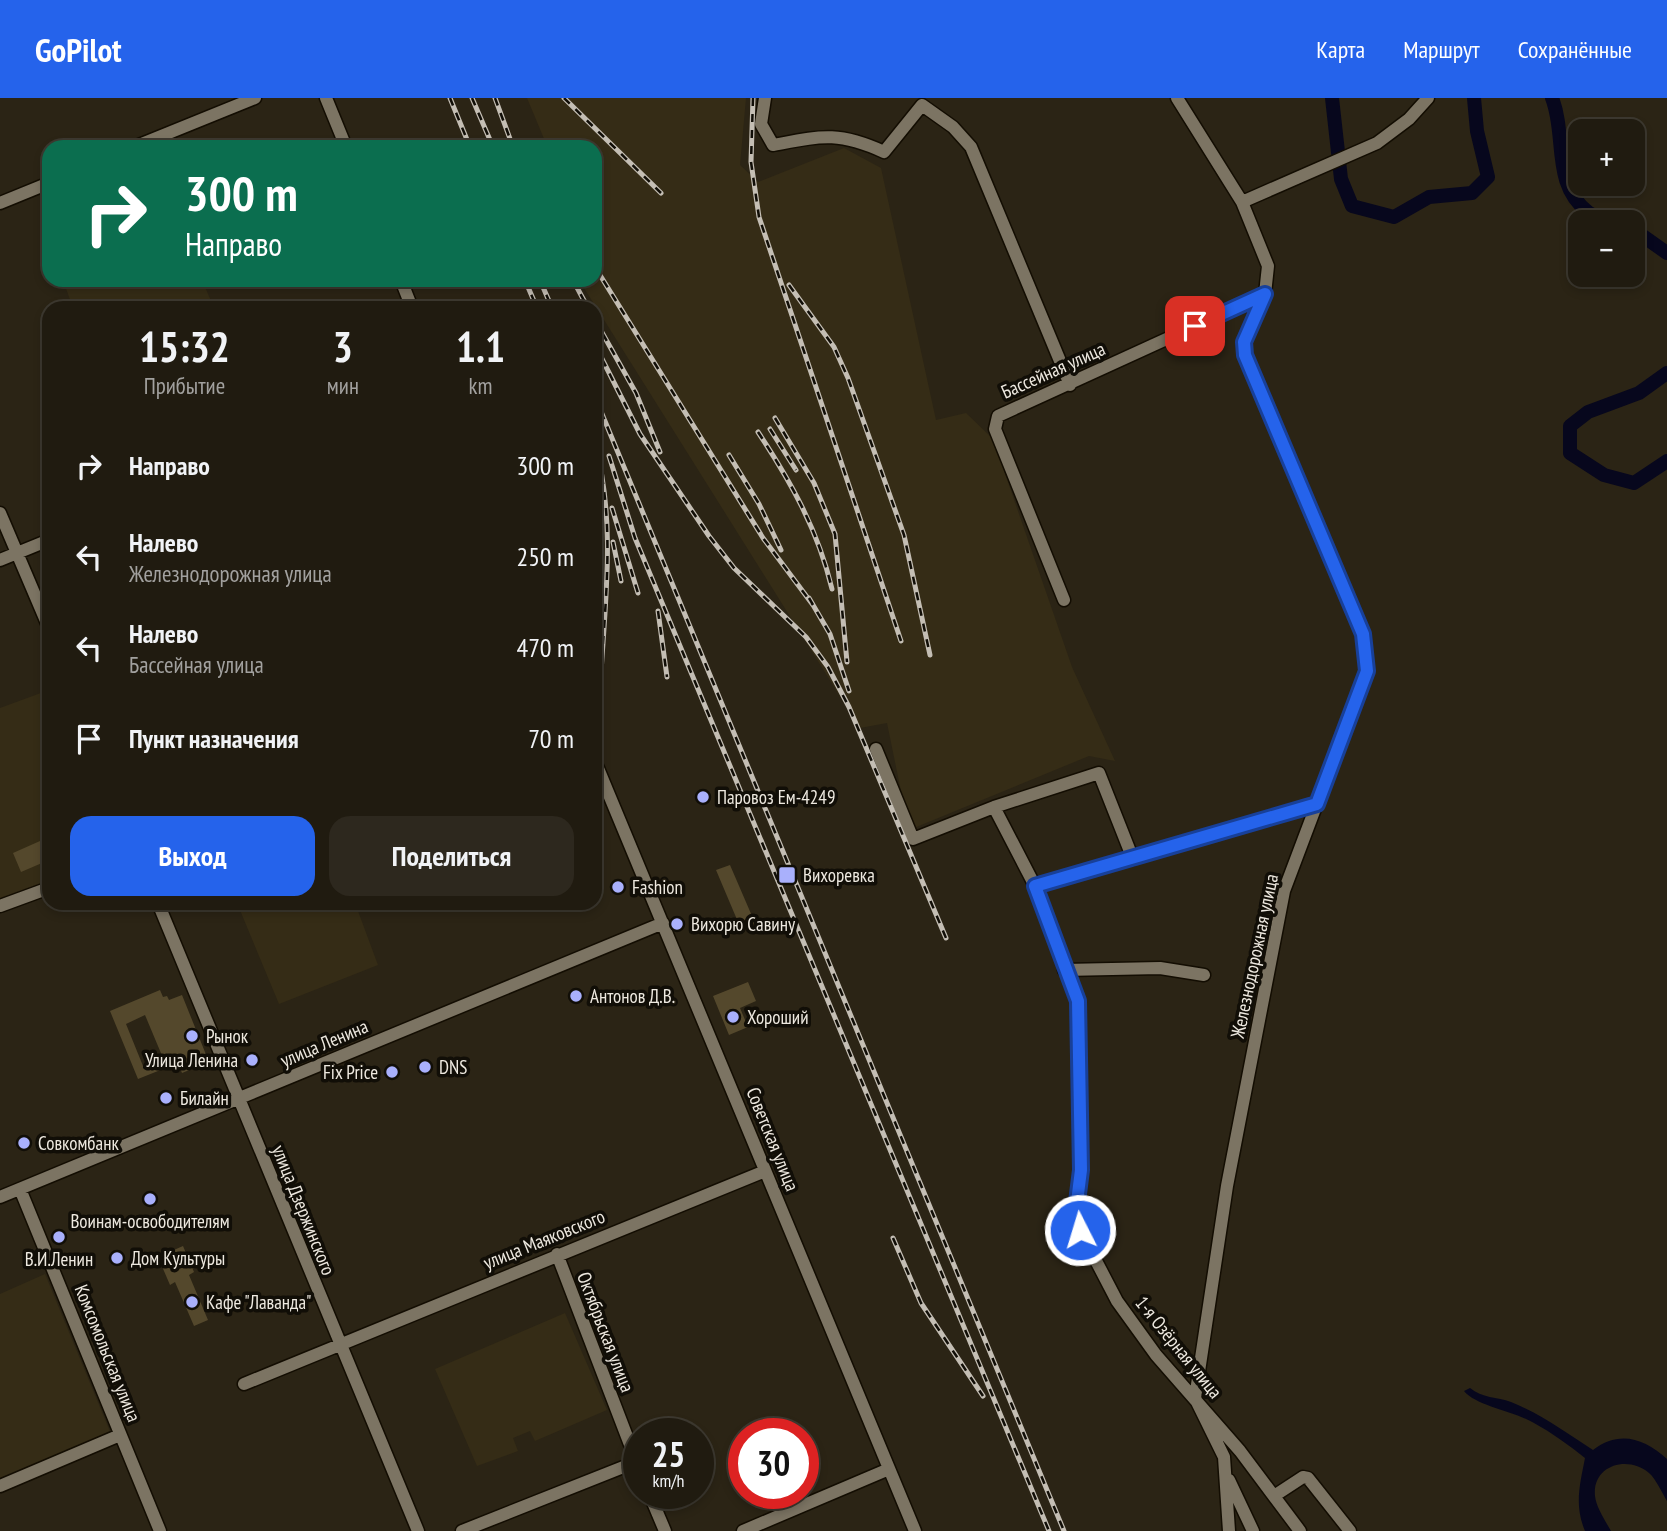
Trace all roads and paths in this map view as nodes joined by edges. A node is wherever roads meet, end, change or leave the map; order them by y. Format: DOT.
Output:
graph roads {
  1 [pos="255,98"];
  2 [pos="326,98"];
  3 [pos="765,98"];
  4 [pos="1177,98"];
  5 [pos="1428,98"];
  6 [pos="151,140"];
  7 [pos="343,140"];
  8 [pos="42,186"];
  9 [pos="1242,202"];
  10 [pos="0,203"];
  11 [pos="1265,294"];
  12 [pos="1069,385"];
  13 [pos="0,513"];
  14 [pos="42,543"];
  15 [pos="18,553"];
  16 [pos="0,560"];
  17 [pos="1064,600"];
  18 [pos="42,611"];
  19 [pos="876,749"];
  20 [pos="602,778"];
  21 [pos="1317,804"];
  22 [pos="994,807"];
  23 [pos="1133,859"];
  24 [pos="1035,886"];
  25 [pos="42,891"];
  26 [pos="0,906"];
  27 [pos="161,910"];
  28 [pos="663,923"];
  29 [pos="1064,970"];
  30 [pos="1204,975"];
  31 [pos="238,1100"];
  32 [pos="765,1171"];
  33 [pos="20,1189"];
  34 [pos="0,1197"];
  35 [pos="557,1254"];
  36 [pos="339,1346"];
  37 [pos="244,1384"];
  38 [pos="1195,1398"];
  39 [pos="623,1428"];
  40 [pos="120,1434"];
  41 [pos="889,1469"];
  42 [pos="623,1470"];
  43 [pos="1226,1473"];
  44 [pos="0,1486"];
  45 [pos="1274,1496"];
  46 [pos="656,1509"];
  47 [pos="160,1531"];
  48 [pos="418,1531"];
  49 [pos="462,1531"];
  50 [pos="665,1531"];
  51 [pos="743,1531"];
  52 [pos="915,1531"];
  53 [pos="1229,1531"];
  54 [pos="1253,1531"];
  55 [pos="1300,1531"];
  56 [pos="1350,1531"];
  1 -- 6 [label="street"];
  2 -- 7 [label="street"];
  3 -- 12 [label="street"];
  4 -- 9 [label="street"];
  5 -- 9 [label="street"];
  8 -- 10 [label="street"];
  9 -- 11 [label="street"];
  11 -- 12 [label="street, Бассейная улица"];
  11 -- 21 [label="street, Железнодорожная улица"];
  12 -- 17 [label="street, Бассейная улица"];
  13 -- 15 [label="street"];
  14 -- 15 [label="street"];
  15 -- 16 [label="street"];
  15 -- 18 [label="street"];
  19 -- 22 [label="street"];
  20 -- 28 [label="street, Советская улица"];
  21 -- 23 [label="street"];
  21 -- 38 [label="street, Железнодорожная улица"];
  22 -- 23 [label="street"];
  22 -- 24 [label="street, 1-я Озёрная улица"];
  23 -- 24 [label="street"];
  24 -- 29 [label="street, 1-я Озёрная улица"];
  25 -- 26 [label="street"];
  27 -- 31 [label="street, улица Дзержинского"];
  28 -- 31 [label="street, улица Ленина"];
  28 -- 32 [label="street, Советская улица"];
  29 -- 30 [label="street"];
  29 -- 38 [label="street, 1-я Озёрная улица"];
  31 -- 33 [label="street, улица Ленина"];
  31 -- 36 [label="street, улица Дзержинского"];
  32 -- 35 [label="street, улица Маяковского"];
  32 -- 41 [label="street, Советская улица"];
  33 -- 34 [label="street, улица Ленина"];
  33 -- 40 [label="street, Комсомольская улица"];
  35 -- 36 [label="street, улица Маяковского"];
  35 -- 39 [label="street, Октябрьская улица"];
  36 -- 37 [label="street"];
  36 -- 48 [label="street, улица Дзержинского"];
  38 -- 43 [label="street"];
  38 -- 45 [label="street, 1-я Озёрная улица"];
  40 -- 44 [label="street"];
  40 -- 47 [label="street, Комсомольская улица"];
  41 -- 51 [label="street"];
  41 -- 52 [label="street, Советская улица"];
  42 -- 49 [label="street, Октябрьская улица"];
  43 -- 53 [label="street"];
  43 -- 54 [label="street"];
  45 -- 55 [label="street, 1-я Озёрная улица"];
  45 -- 56 [label="street"];
  46 -- 50 [label="street"];
}
